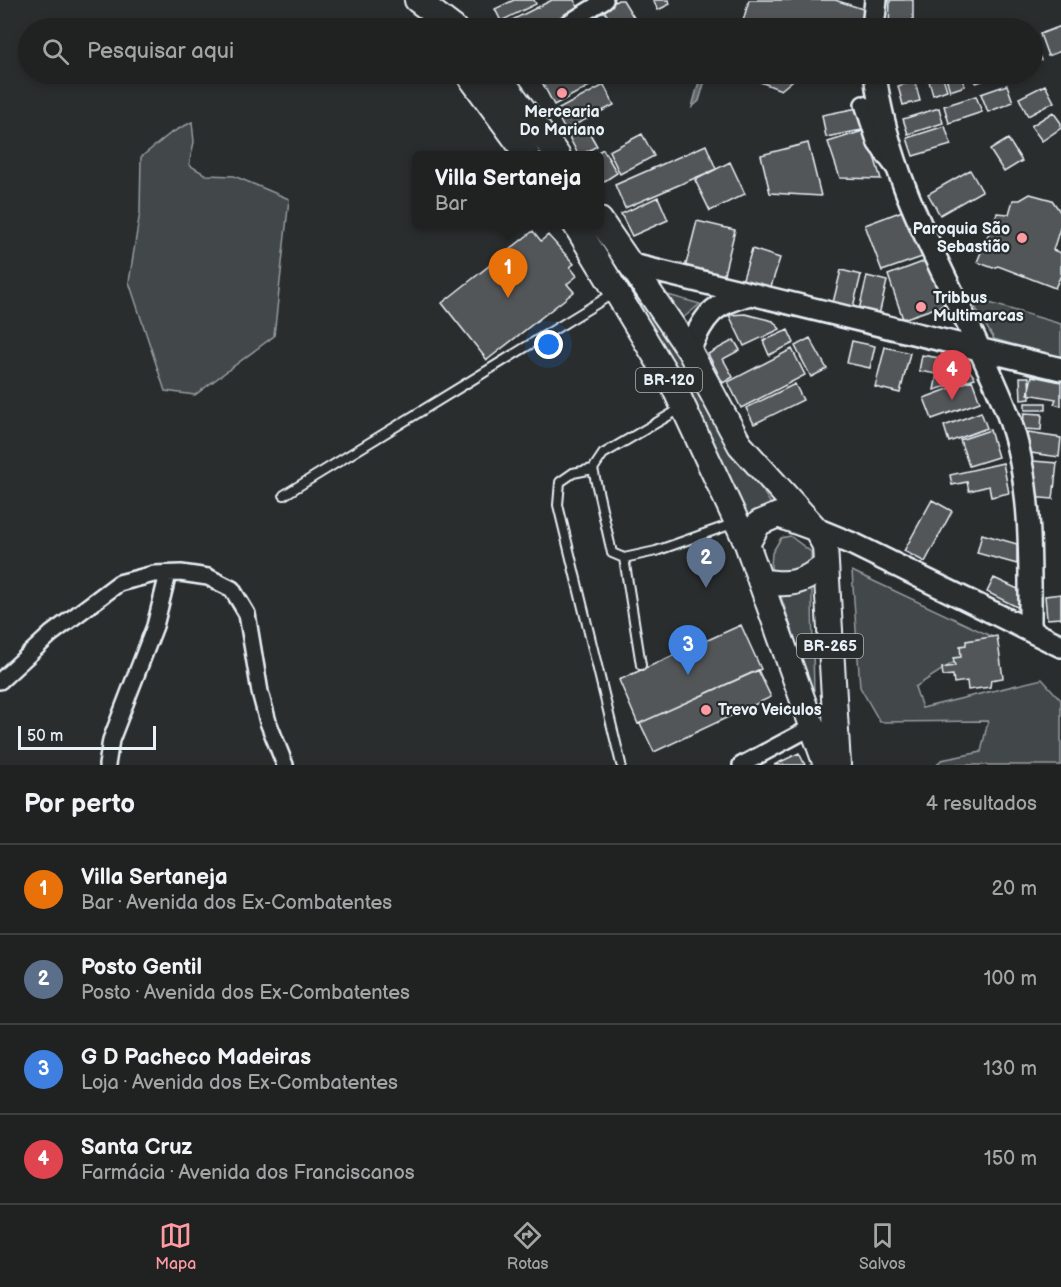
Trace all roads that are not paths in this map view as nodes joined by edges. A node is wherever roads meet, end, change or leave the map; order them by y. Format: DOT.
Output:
graph roads {
  1 [pos="405,0"];
  2 [pos="417,0"];
  3 [pos="441,0"];
  4 [pos="605,0"];
  5 [pos="876,0"];
  6 [pos="432,18"];
  7 [pos="436,18"];
  8 [pos="444,18"];
  9 [pos="576,18"];
  10 [pos="874,18"];
  11 [pos="475,84"];
  12 [pos="504,84"];
  13 [pos="876,84"];
  14 [pos="863,104"];
  15 [pos="524,151"];
  16 [pos="554,151"];
  17 [pos="898,173"];
  18 [pos="604,226"];
  19 [pos="577,229"];
  20 [pos="586,229"];
  21 [pos="628,264"];
  22 [pos="615,292"];
  23 [pos="752,294"];
  24 [pos="977,347"];
  25 [pos="689,350"];
  26 [pos="1061,369"];
  27 [pos="683,408"];
  28 [pos="593,469"];
  29 [pos="284,495"];
  30 [pos="737,522"];
  31 [pos="816,529"];
  32 [pos="747,544"];
  33 [pos="624,558"];
  34 [pos="825,566"];
  35 [pos="168,573"];
  36 [pos="760,581"];
  37 [pos="1030,629"];
  38 [pos="1061,646"];
  39 [pos="641,664"];
  40 [pos="0,681"];
  41 [pos="812,727"];
  42 [pos="621,764"];
  43 [pos="107,765"];
  44 [pos="285,765"];
  45 [pos="741,765"];
  46 [pos="826,765"];
  47 [pos="838,765"];
  1 -- 6 [label="main road"];
  2 -- 7 [label="main road"];
  3 -- 8 [label="street"];
  4 -- 9 [label="street"];
  5 -- 10 [label="main road"];
  11 -- 15 [label="main road"];
  12 -- 16 [label="main road"];
  13 -- 17 [label="main road"];
  14 -- 17 [label="street"];
  17 -- 24 [label="main road"];
  18 -- 21 [label="main road, BR-120"];
  19 -- 22 [label="main road, BR-120"];
  20 -- 21 [label="main road"];
  21 -- 23 [label="main road"];
  21 -- 25 [label="main road, BR-120"];
  22 -- 27 [label="main road, BR-120"];
  22 -- 29 [label="lane"];
  23 -- 24 [label="main road"];
  23 -- 25 [label="main road, BR-120"];
  24 -- 26 [label="main road"];
  24 -- 37 [label="main road"];
  25 -- 31 [label="main road, BR-120"];
  27 -- 28 [label="lane"];
  27 -- 30 [label="main road, BR-120"];
  28 -- 33 [label="lane"];
  28 -- 42 [label="lane"];
  30 -- 32 [label="main road, BR-120"];
  30 -- 33 [label="lane"];
  31 -- 32 [label="main road, BR-120"];
  31 -- 34 [label="main road, BR-265"];
  31 -- 37 [label="main road, BR-120"];
  32 -- 36 [label="main road, BR-265"];
  33 -- 39 [label="lane"];
  34 -- 36 [label="main road"];
  34 -- 47 [label="main road, BR-265"];
  35 -- 40 [label="street"];
  35 -- 43 [label="street"];
  35 -- 44 [label="street"];
  36 -- 41 [label="main road, BR-265"];
  37 -- 38 [label="main road, BR-120"];
  41 -- 45 [label="street"];
  41 -- 46 [label="main road, BR-265"];
}
